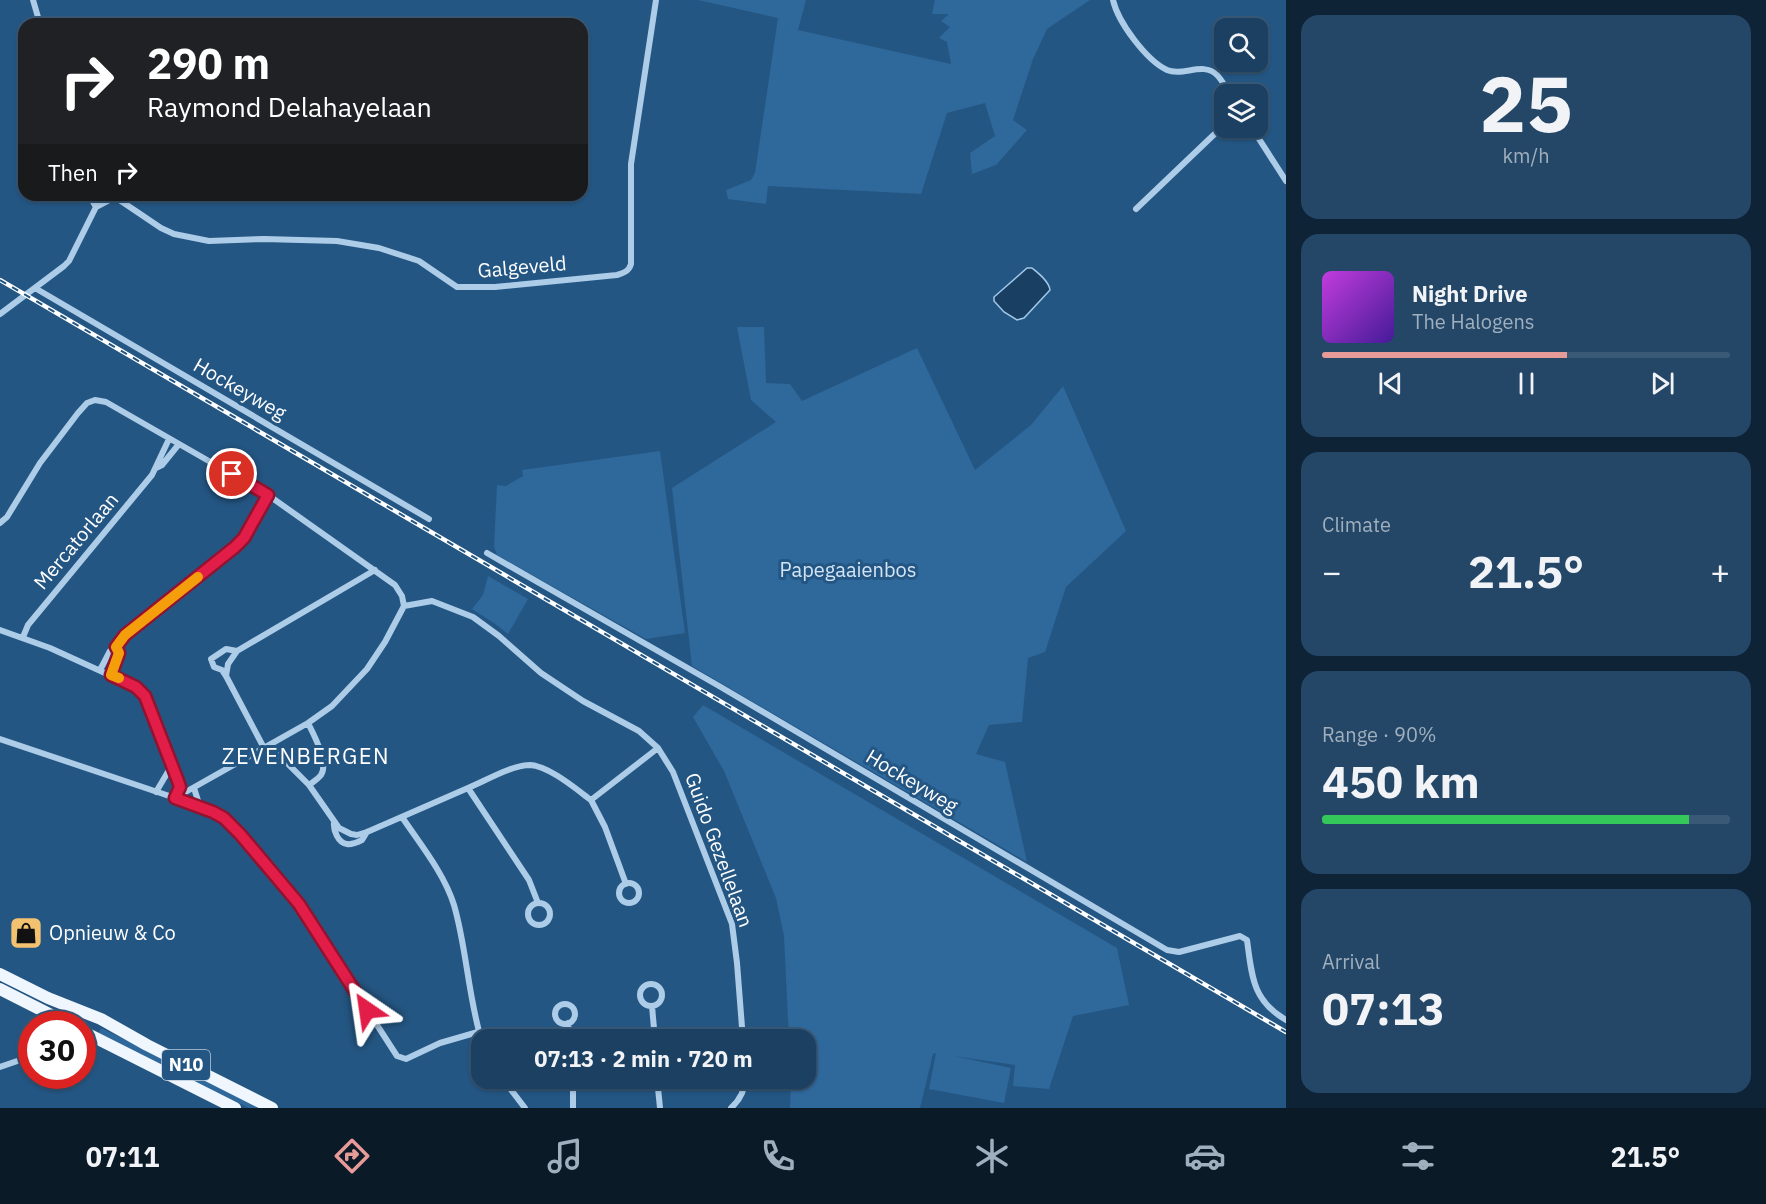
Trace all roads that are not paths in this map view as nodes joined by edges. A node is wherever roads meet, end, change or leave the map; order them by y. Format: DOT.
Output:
graph roads {
  1 [pos="33,0"];
  2 [pos="656,0"];
  3 [pos="1113,0"];
  4 [pos="38,18"];
  5 [pos="1223,84"];
  6 [pos="1214,135"];
  7 [pos="1258,138"];
  8 [pos="1286,181"];
  9 [pos="92,201"];
  10 [pos="108,201"];
  11 [pos="122,201"];
  12 [pos="96,207"];
  13 [pos="1136,209"];
  14 [pos="35,288"];
  15 [pos="0,314"];
  16 [pos="169,439"];
  17 [pos="179,444"];
  18 [pos="156,468"];
  19 [pos="268,495"];
  20 [pos="3,517"];
  21 [pos="429,519"];
  22 [pos="0,523"];
  23 [pos="487,553"];
  24 [pos="375,570"];
  25 [pos="404,606"];
  26 [pos="0,630"];
  27 [pos="23,637"];
  28 [pos="116,647"];
  29 [pos="237,651"];
  30 [pos="100,670"];
  31 [pos="111,675"];
  32 [pos="226,675"];
  33 [pos="308,723"];
  34 [pos="0,739"];
  35 [pos="271,744"];
  36 [pos="264,748"];
  37 [pos="658,748"];
  38 [pos="172,765"];
  39 [pos="309,785"];
  40 [pos="194,788"];
  41 [pos="468,788"];
  42 [pos="156,792"];
  43 [pos="175,798"];
  44 [pos="591,800"];
  45 [pos="200,807"];
  46 [pos="402,817"];
  47 [pos="334,822"];
  48 [pos="367,832"];
  49 [pos="626,884"];
  50 [pos="538,903"];
  51 [pos="0,974"];
  52 [pos="0,989"];
  53 [pos="652,1006"];
  54 [pos="43,1011"];
  55 [pos="101,1019"];
  56 [pos="96,1020"];
  57 [pos="1286,1020"];
  58 [pos="568,1023"];
  59 [pos="477,1029"];
  60 [pos="569,1029"];
  61 [pos="654,1029"];
  62 [pos="742,1029"];
  63 [pos="471,1034"];
  64 [pos="96,1038"];
  65 [pos="18,1061"];
  66 [pos="0,1067"];
  67 [pos="510,1089"];
  68 [pos="573,1089"];
  69 [pos="658,1089"];
  70 [pos="744,1089"];
  71 [pos="236,1108"];
  72 [pos="272,1108"];
  73 [pos="525,1108"];
  74 [pos="573,1108"];
  75 [pos="660,1108"];
  76 [pos="731,1108"];
  1 -- 4 [label="street"];
  2 -- 11 [label="street, Galgeveld"];
  3 -- 5 [label="street"];
  6 -- 13 [label="street"];
  7 -- 8 [label="street"];
  9 -- 12 [label="street"];
  10 -- 12 [label="street, Galgeveld"];
  12 -- 14 [label="street"];
  14 -- 15 [label="street"];
  14 -- 21 [label="street, Hockeyweg"];
  16 -- 17 [label="street"];
  16 -- 18 [label="street, Mercatorlaan"];
  16 -- 20 [label="street"];
  17 -- 18 [label="street, Mercatorlaan"];
  17 -- 19 [label="street"];
  18 -- 27 [label="street, Mercatorlaan"];
  19 -- 24 [label="street"];
  19 -- 28 [label="street"];
  20 -- 22 [label="street"];
  23 -- 57 [label="street, Hockeyweg"];
  24 -- 25 [label="street"];
  24 -- 29 [label="street"];
  25 -- 33 [label="street"];
  25 -- 37 [label="street, Guido Gezellelaan"];
  26 -- 27 [label="street"];
  27 -- 30 [label="street"];
  28 -- 30 [label="street"];
  28 -- 31 [label="street"];
  29 -- 32 [label="street"];
  29 -- 32 [label="street"];
  30 -- 31 [label="street"];
  31 -- 38 [label="street"];
  32 -- 36 [label="street"];
  33 -- 35 [label="street"];
  33 -- 39 [label="street"];
  34 -- 42 [label="street"];
  35 -- 36 [label="street"];
  35 -- 39 [label="street"];
  36 -- 40 [label="street"];
  37 -- 44 [label="street"];
  37 -- 62 [label="street, Guido Gezellelaan"];
  38 -- 42 [label="street"];
  38 -- 43 [label="street"];
  39 -- 47 [label="street"];
  40 -- 43 [label="street"];
  40 -- 45 [label="street"];
  41 -- 44 [label="street"];
  41 -- 46 [label="street"];
  41 -- 50 [label="street"];
  42 -- 43 [label="street"];
  43 -- 45 [label="street"];
  44 -- 49 [label="street"];
  45 -- 63 [label="street"];
  46 -- 48 [label="street"];
  46 -- 59 [label="street"];
  47 -- 48 [label="street"];
  47 -- 48 [label="street"];
  51 -- 55 [label="main road, N10"];
  52 -- 54 [label="main road"];
  53 -- 61 [label="street"];
  55 -- 56 [label="main road"];
  55 -- 72 [label="main road, N10"];
  58 -- 60 [label="street"];
  64 -- 71 [label="main road, N10"];
  65 -- 66 [label="street"];
  67 -- 73 [label="street"];
  68 -- 74 [label="street"];
  69 -- 75 [label="street"];
  70 -- 76 [label="street"];
}
